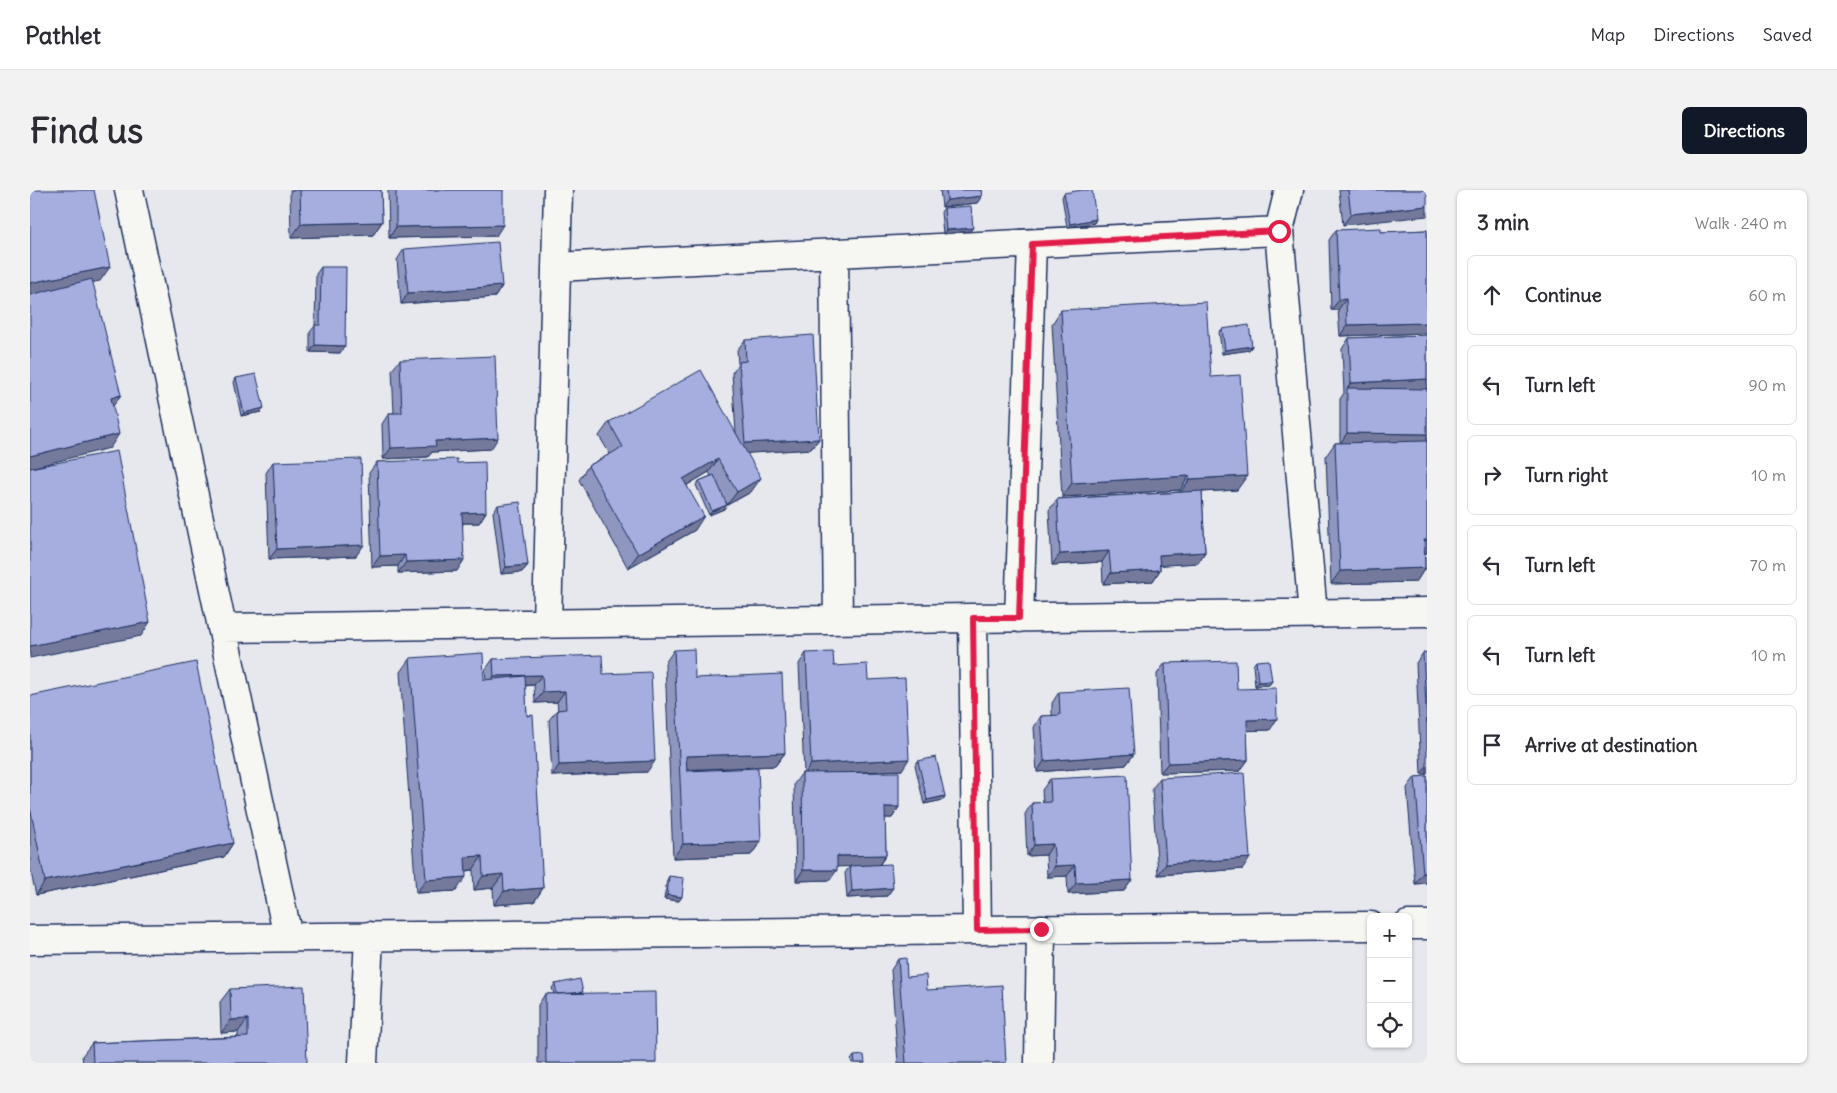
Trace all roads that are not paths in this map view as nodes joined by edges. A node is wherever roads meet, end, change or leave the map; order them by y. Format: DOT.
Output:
graph roads {
  1 [pos="129,190"];
  2 [pos="558,190"];
  3 [pos="1289,190"];
  4 [pos="1279,231"];
  5 [pos="1032,244"];
  6 [pos="834,253"];
  7 [pos="556,267"];
  8 [pos="1427,612"];
  9 [pos="1314,614"];
  10 [pos="973,618"];
  11 [pos="1019,618"];
  12 [pos="838,620"];
  13 [pos="547,624"];
  14 [pos="222,628"];
  15 [pos="1412,925"];
  16 [pos="1427,925"];
  17 [pos="1367,926"];
  18 [pos="1041,929"];
  19 [pos="977,930"];
  20 [pos="368,936"];
  21 [pos="288,937"];
  22 [pos="30,940"];
  23 [pos="363,1063"];
  24 [pos="1039,1063"];
  1 -- 14 [label="street"];
  2 -- 7 [label="street"];
  3 -- 4 [label="street"];
  4 -- 5 [label="street"];
  4 -- 9 [label="street"];
  5 -- 6 [label="street"];
  5 -- 11 [label="street"];
  6 -- 7 [label="street"];
  6 -- 12 [label="street"];
  7 -- 13 [label="street"];
  8 -- 9 [label="street"];
  9 -- 11 [label="street"];
  10 -- 11 [label="street"];
  10 -- 12 [label="street"];
  10 -- 19 [label="street"];
  12 -- 13 [label="street"];
  13 -- 14 [label="street"];
  14 -- 21 [label="street"];
  15 -- 16 [label="street"];
  17 -- 18 [label="street"];
  18 -- 19 [label="street"];
  18 -- 24 [label="street"];
  19 -- 20 [label="street"];
  20 -- 21 [label="street"];
  20 -- 23 [label="street"];
  21 -- 22 [label="street"];
}
